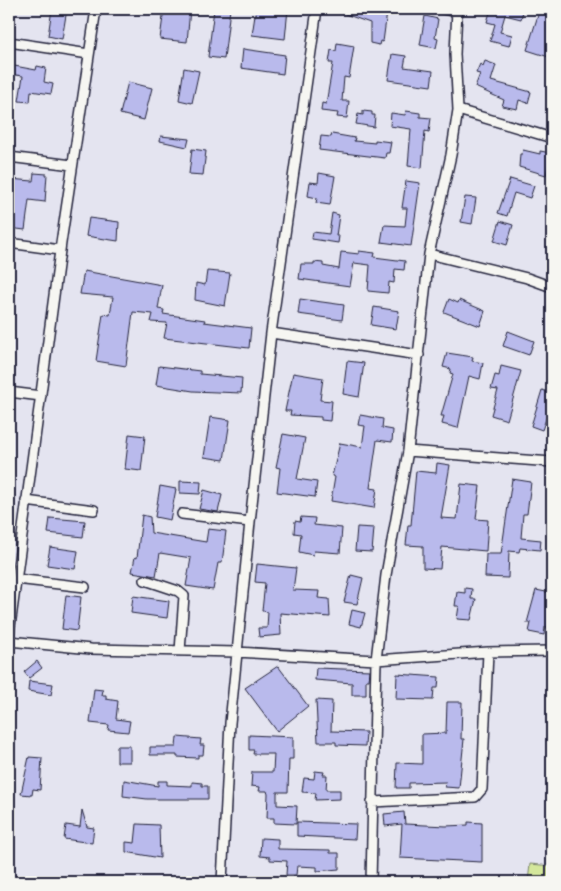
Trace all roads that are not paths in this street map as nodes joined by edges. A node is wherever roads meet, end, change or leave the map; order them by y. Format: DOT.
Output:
graph roads {
  1 [pos="96,9"];
  2 [pos="317,9"];
  3 [pos="444,9"];
  4 [pos="457,11"];
  5 [pos="9,42"];
  6 [pos="89,54"];
  7 [pos="458,110"];
  8 [pos="552,138"];
  9 [pos="9,157"];
  10 [pos="72,165"];
  11 [pos="9,243"];
  12 [pos="60,250"];
  13 [pos="429,254"];
  14 [pos="552,288"];
  15 [pos="271,333"];
  16 [pos="419,355"];
  17 [pos="9,392"];
  18 [pos="40,396"];
  19 [pos="408,451"];
  20 [pos="552,462"];
  21 [pos="26,502"];
  22 [pos="94,510"];
  23 [pos="182,514"];
  24 [pos="250,522"];
  25 [pos="16,579"];
  26 [pos="145,580"];
  27 [pos="85,587"];
  28 [pos="9,634"];
  29 [pos="9,641"];
  30 [pos="180,651"];
  31 [pos="552,651"];
  32 [pos="236,652"];
  33 [pos="488,652"];
  34 [pos="376,660"];
  35 [pos="372,802"];
  36 [pos="222,882"];
  37 [pos="371,882"];
  1 -- 6 [label="street"];
  2 -- 15 [label="street"];
  3 -- 4 [label="street"];
  4 -- 7 [label="street"];
  5 -- 6 [label="street"];
  6 -- 10 [label="street"];
  7 -- 8 [label="street"];
  7 -- 13 [label="street"];
  9 -- 10 [label="street"];
  10 -- 12 [label="street"];
  11 -- 12 [label="street"];
  12 -- 18 [label="street"];
  13 -- 14 [label="street"];
  13 -- 16 [label="street"];
  15 -- 16 [label="street"];
  15 -- 24 [label="street"];
  16 -- 19 [label="street"];
  17 -- 18 [label="street"];
  18 -- 21 [label="street"];
  19 -- 20 [label="street"];
  19 -- 34 [label="street"];
  21 -- 22 [label="street"];
  21 -- 25 [label="street"];
  23 -- 24 [label="street"];
  24 -- 32 [label="street"];
  25 -- 27 [label="street"];
  25 -- 28 [label="street"];
  26 -- 30 [label="street"];
  29 -- 30 [label="street"];
  30 -- 32 [label="street"];
  31 -- 33 [label="street"];
  32 -- 34 [label="street"];
  32 -- 36 [label="street"];
  33 -- 34 [label="street"];
  33 -- 35 [label="street"];
  34 -- 35 [label="street"];
  35 -- 37 [label="street"];
}
